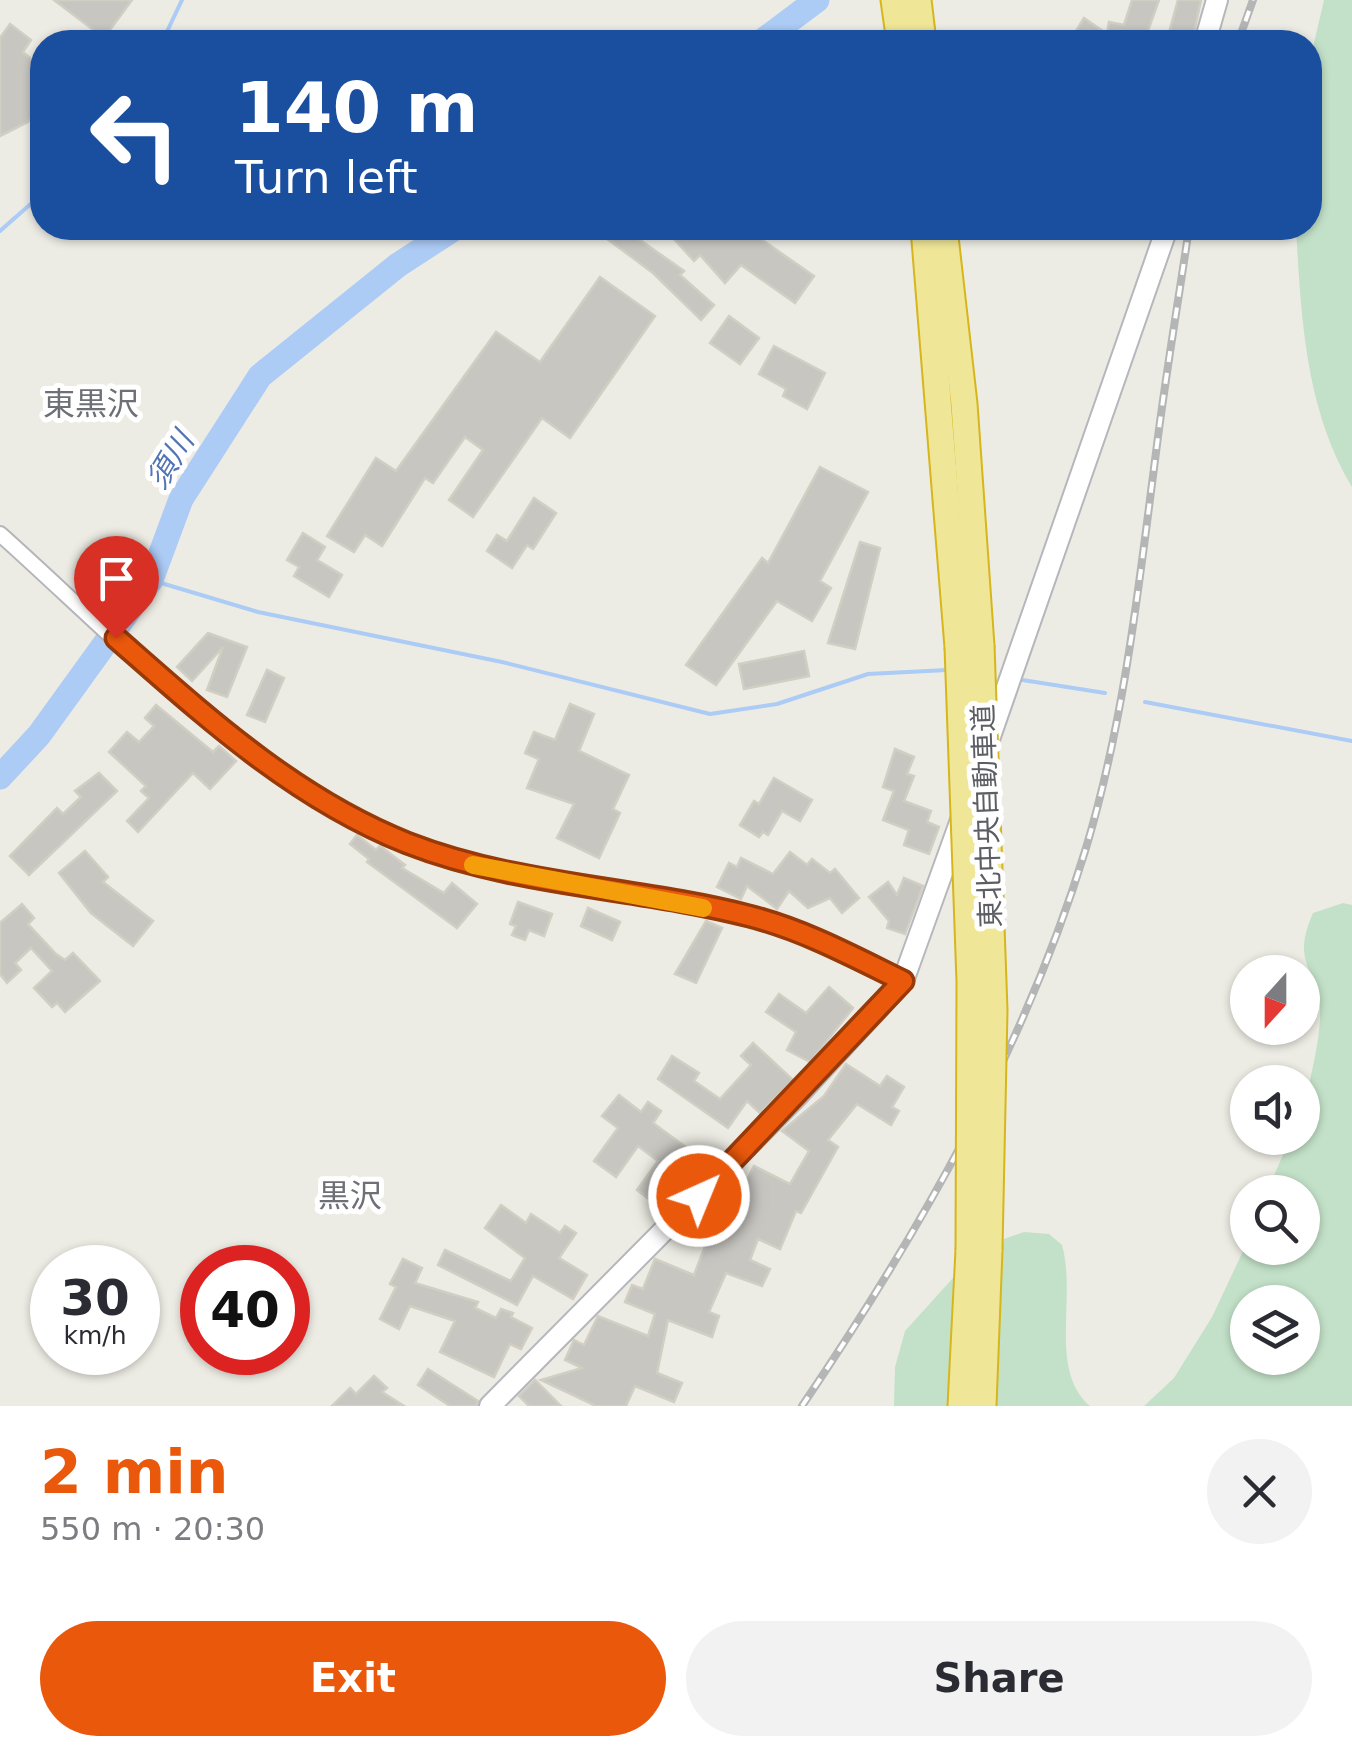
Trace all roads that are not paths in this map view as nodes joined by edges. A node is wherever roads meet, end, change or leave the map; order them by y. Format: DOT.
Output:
graph roads {
  1 [pos="918,0"];
  2 [pos="1216,0"];
  3 [pos="922,30"];
  4 [pos="1208,30"];
  5 [pos="925,240"];
  6 [pos="945,240"];
  7 [pos="1163,240"];
  8 [pos="0,534"];
  9 [pos="970,646"];
  10 [pos="903,981"];
  11 [pos="979,1249"];
  12 [pos="490,1406"];
  13 [pos="961,1406"];
  14 [pos="983,1406"];
  1 -- 3 [label="highway"];
  2 -- 4 [label="street"];
  5 -- 9 [label="highway, 東北中央自動車道"];
  6 -- 9 [label="highway, 東北中央自動車道"];
  7 -- 10 [label="street"];
  8 -- 10 [label="street"];
  9 -- 11 [label="highway, 東北中央自動車道, bridge"];
  10 -- 12 [label="street"];
  11 -- 13 [label="highway, 東北中央自動車道"];
  11 -- 14 [label="highway, 東北中央自動車道"];
}
